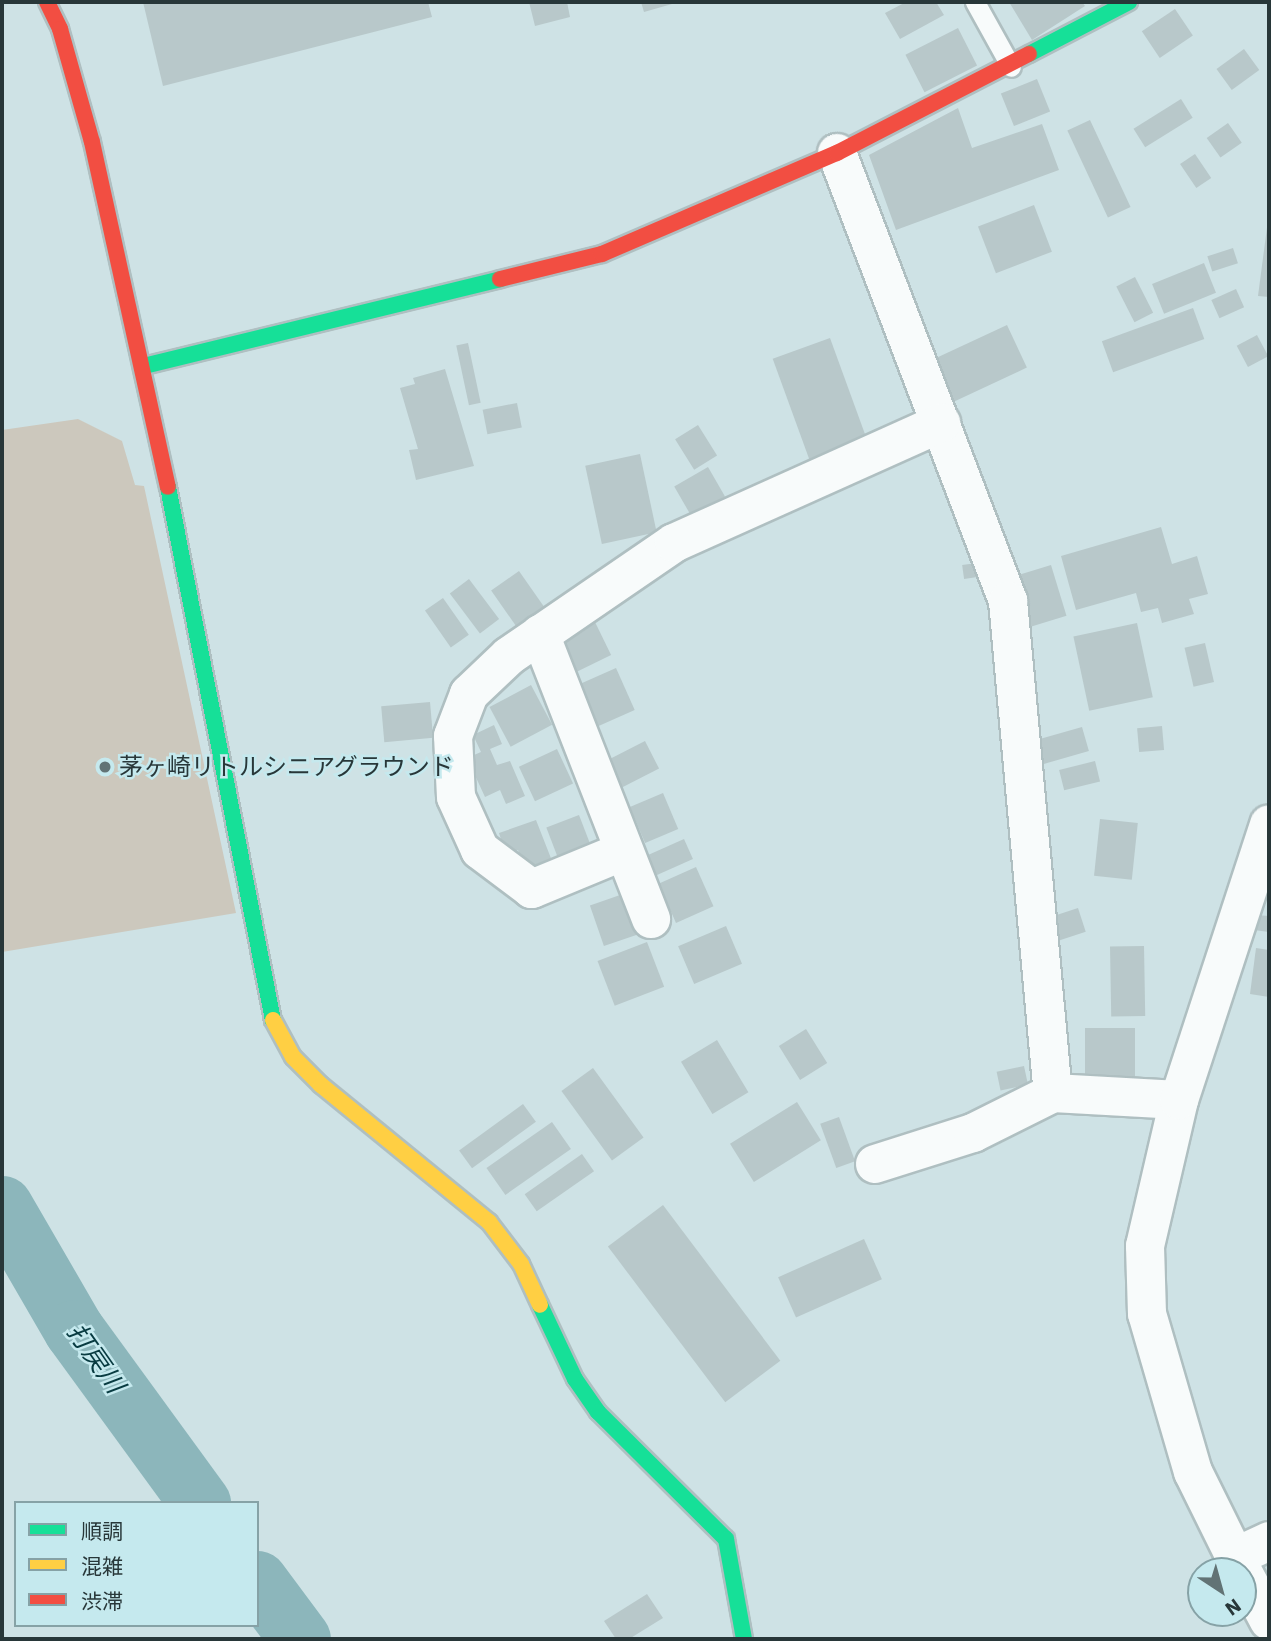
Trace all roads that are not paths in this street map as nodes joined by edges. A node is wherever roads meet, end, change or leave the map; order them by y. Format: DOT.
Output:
graph roads {
  1 [pos="47,2"];
  2 [pos="975,2"];
  3 [pos="1129,2"];
  4 [pos="1011,67"];
  5 [pos="837,153"];
  6 [pos="144,366"];
  7 [pos="941,423"];
  8 [pos="540,634"];
  9 [pos="1269,824"];
  10 [pos="624,851"];
  11 [pos="652,919"];
  12 [pos="1053,1093"];
  13 [pos="1179,1100"];
  14 [pos="875,1164"];
  15 [pos="1269,1541"];
  16 [pos="1235,1557"];
  17 [pos="1251,1557"];
  18 [pos="1257,1598"];
  19 [pos="1269,1620"];
  20 [pos="744,1639"];
  1 -- 6 [label="street"];
  2 -- 4 [label="lane"];
  3 -- 4 [label="street"];
  4 -- 5 [label="street"];
  5 -- 6 [label="street"];
  5 -- 7 [label="street"];
  6 -- 20 [label="street"];
  7 -- 8 [label="street"];
  7 -- 12 [label="street"];
  8 -- 10 [label="street"];
  8 -- 10 [label="street"];
  9 -- 13 [label="street"];
  10 -- 11 [label="street"];
  12 -- 13 [label="street"];
  12 -- 14 [label="street"];
  13 -- 16 [label="street"];
  15 -- 17 [label="street"];
  18 -- 19 [label="street"];
}
